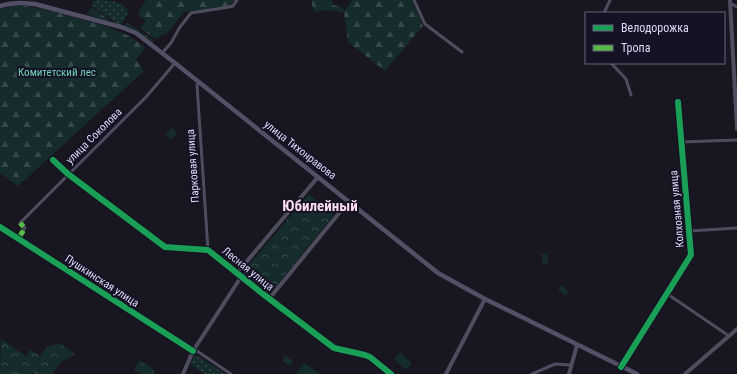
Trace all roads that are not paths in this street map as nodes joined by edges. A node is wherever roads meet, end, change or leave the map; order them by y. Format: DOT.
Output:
graph roads {
  1 [pos="237,0"];
  2 [pos="414,0"];
  3 [pos="610,0"];
  4 [pos="730,2"];
  5 [pos="0,6"];
  6 [pos="737,8"];
  7 [pos="604,12"];
  8 [pos="462,52"];
  9 [pos="162,53"];
  10 [pos="175,63"];
  11 [pos="612,64"];
  12 [pos="735,68"];
  13 [pos="199,82"];
  14 [pos="631,95"];
  15 [pos="678,102"];
  16 [pos="736,112"];
  17 [pos="737,129"];
  18 [pos="737,140"];
  19 [pos="681,142"];
  20 [pos="53,160"];
  21 [pos="68,174"];
  22 [pos="318,176"];
  23 [pos="349,201"];
  24 [pos="0,227"];
  25 [pos="737,228"];
  26 [pos="689,231"];
  27 [pos="18,239"];
  28 [pos="208,250"];
  29 [pos="236,273"];
  30 [pos="241,277"];
  31 [pos="666,293"];
  32 [pos="269,299"];
  33 [pos="486,299"];
  34 [pos="737,329"];
  35 [pos="729,336"];
  36 [pos="577,345"];
  37 [pos="194,350"];
  38 [pos="571,365"];
  39 [pos="621,367"];
  40 [pos="183,374"];
  41 [pos="231,374"];
  42 [pos="391,374"];
  43 [pos="446,374"];
  44 [pos="532,374"];
  45 [pos="569,374"];
  46 [pos="637,374"];
  47 [pos="686,374"];
  1 -- 9 [label="street"];
  2 -- 8 [label="street"];
  3 -- 7 [label="street"];
  4 -- 6 [label="street"];
  4 -- 12 [label="street"];
  5 -- 9 [label="main road, улица Тихонравова"];
  9 -- 10 [label="main road, улица Тихонравова"];
  10 -- 13 [label="main road, улица Тихонравова"];
  10 -- 21 [label="street, улица Соколова"];
  11 -- 14 [label="street"];
  12 -- 16 [label="street"];
  13 -- 22 [label="main road, улица Тихонравова"];
  13 -- 28 [label="street, Парковая улица"];
  15 -- 19 [label="street, Колхозная улица"];
  16 -- 17 [label="street"];
  18 -- 19 [label="street"];
  19 -- 26 [label="street, Колхозная улица"];
  20 -- 21 [label="street, Лесная улица"];
  21 -- 27 [label="street, улица Соколова"];
  21 -- 28 [label="street, Лесная улица"];
  22 -- 23 [label="main road, улица Тихонравова"];
  22 -- 29 [label="street"];
  23 -- 32 [label="street"];
  23 -- 33 [label="main road, улица Тихонравова"];
  24 -- 27 [label="street, Пушкинская улица"];
  25 -- 26 [label="street"];
  26 -- 31 [label="street, Колхозная улица"];
  27 -- 37 [label="street, Пушкинская улица"];
  28 -- 29 [label="street, Лесная улица"];
  29 -- 30 [label="street, Лесная улица"];
  30 -- 32 [label="street, Лесная улица"];
  30 -- 37 [label="street"];
  31 -- 35 [label="street"];
  31 -- 39 [label="street, Колхозная улица"];
  32 -- 42 [label="street, Лесная улица"];
  33 -- 36 [label="main road, улица Тихонравова"];
  33 -- 43 [label="street"];
  34 -- 35 [label="street"];
  35 -- 47 [label="street"];
  36 -- 38 [label="street"];
  36 -- 39 [label="main road, улица Тихонравова"];
  37 -- 40 [label="street"];
  37 -- 41 [label="street, Пушкинская улица"];
  38 -- 44 [label="street"];
  38 -- 45 [label="street"];
  39 -- 46 [label="main road, улица Тихонравова"];
}
